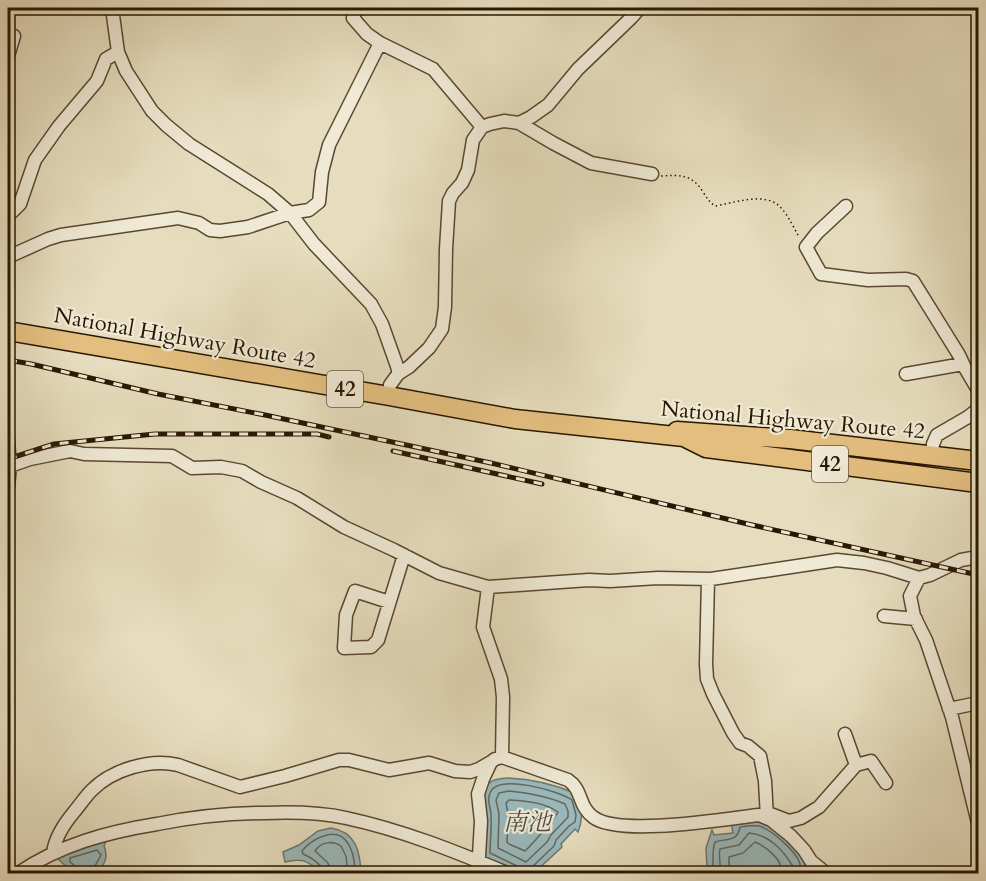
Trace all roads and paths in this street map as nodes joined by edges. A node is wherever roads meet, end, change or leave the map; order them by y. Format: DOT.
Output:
graph roads {
  1 [pos="112,8"];
  2 [pos="357,8"];
  3 [pos="640,8"];
  4 [pos="14,36"];
  5 [pos="380,44"];
  6 [pos="118,52"];
  7 [pos="8,56"];
  8 [pos="519,123"];
  9 [pos="482,127"];
  10 [pos="652,174"];
  11 [pos="846,206"];
  12 [pos="290,213"];
  13 [pos="8,214"];
  14 [pos="806,247"];
  15 [pos="8,257"];
  16 [pos="8,331"];
  17 [pos="963,364"];
  18 [pos="398,374"];
  19 [pos="906,374"];
  20 [pos="978,390"];
  21 [pos="389,396"];
  22 [pos="978,409"];
  23 [pos="604,429"];
  24 [pos="684,437"];
  25 [pos="8,440"];
  26 [pos="935,461"];
  27 [pos="978,461"];
  28 [pos="10,466"];
  29 [pos="978,471"];
  30 [pos="978,483"];
  31 [pos="8,487"];
  32 [pos="404,555"];
  33 [pos="978,557"];
  34 [pos="919,578"];
  35 [pos="708,579"];
  36 [pos="488,587"];
  37 [pos="389,602"];
  38 [pos="884,616"];
  39 [pos="916,619"];
  40 [pos="978,703"];
  41 [pos="950,709"];
  42 [pos="845,734"];
  43 [pos="496,759"];
  44 [pos="856,765"];
  45 [pos="886,783"];
  46 [pos="767,815"];
  47 [pos="978,823"];
  48 [pos="53,853"];
  49 [pos="479,867"];
  50 [pos="17,873"];
  51 [pos="509,873"];
  52 [pos="827,873"];
  1 -- 6 [label="street"];
  2 -- 5 [label="street"];
  3 -- 8 [label="street"];
  4 -- 7 [label="street"];
  5 -- 9 [label="street"];
  5 -- 12 [label="street"];
  6 -- 12 [label="street"];
  6 -- 13 [label="street"];
  8 -- 9 [label="street"];
  8 -- 10 [label="street"];
  9 -- 18 [label="street"];
  10 -- 14 [label="path"];
  11 -- 14 [label="street"];
  12 -- 15 [label="street"];
  12 -- 18 [label="street"];
  14 -- 17 [label="street"];
  16 -- 21 [label="highway, National Highway Route 42 / 42"];
  17 -- 19 [label="street"];
  17 -- 20 [label="street"];
  18 -- 21 [label="street"];
  21 -- 23 [label="highway, National Highway Route 42 / 42"];
  22 -- 26 [label="street"];
  23 -- 24 [label="highway, National Highway Route 42 / 42"];
  23 -- 26 [label="highway, National Highway Route 42 / 42"];
  24 -- 26 [label="highway"];
  24 -- 30 [label="highway, National Highway Route 42 / 42"];
  25 -- 28 [label="street"];
  26 -- 27 [label="highway, National Highway Route 42 / 42"];
  26 -- 29 [label="highway"];
  28 -- 31 [label="street"];
  28 -- 32 [label="street"];
  32 -- 36 [label="street"];
  32 -- 37 [label="street"];
  33 -- 34 [label="street"];
  34 -- 35 [label="street"];
  34 -- 39 [label="street"];
  35 -- 36 [label="street"];
  35 -- 46 [label="street"];
  36 -- 43 [label="street"];
  37 -- 37 [label="street"];
  38 -- 39 [label="street"];
  39 -- 41 [label="street"];
  40 -- 41 [label="street"];
  41 -- 47 [label="street"];
  42 -- 44 [label="street"];
  43 -- 46 [label="street"];
  43 -- 48 [label="street"];
  43 -- 49 [label="street"];
  44 -- 45 [label="street"];
  44 -- 46 [label="street"];
  46 -- 52 [label="street"];
  48 -- 49 [label="street"];
  48 -- 50 [label="street"];
  49 -- 51 [label="street"];
}
